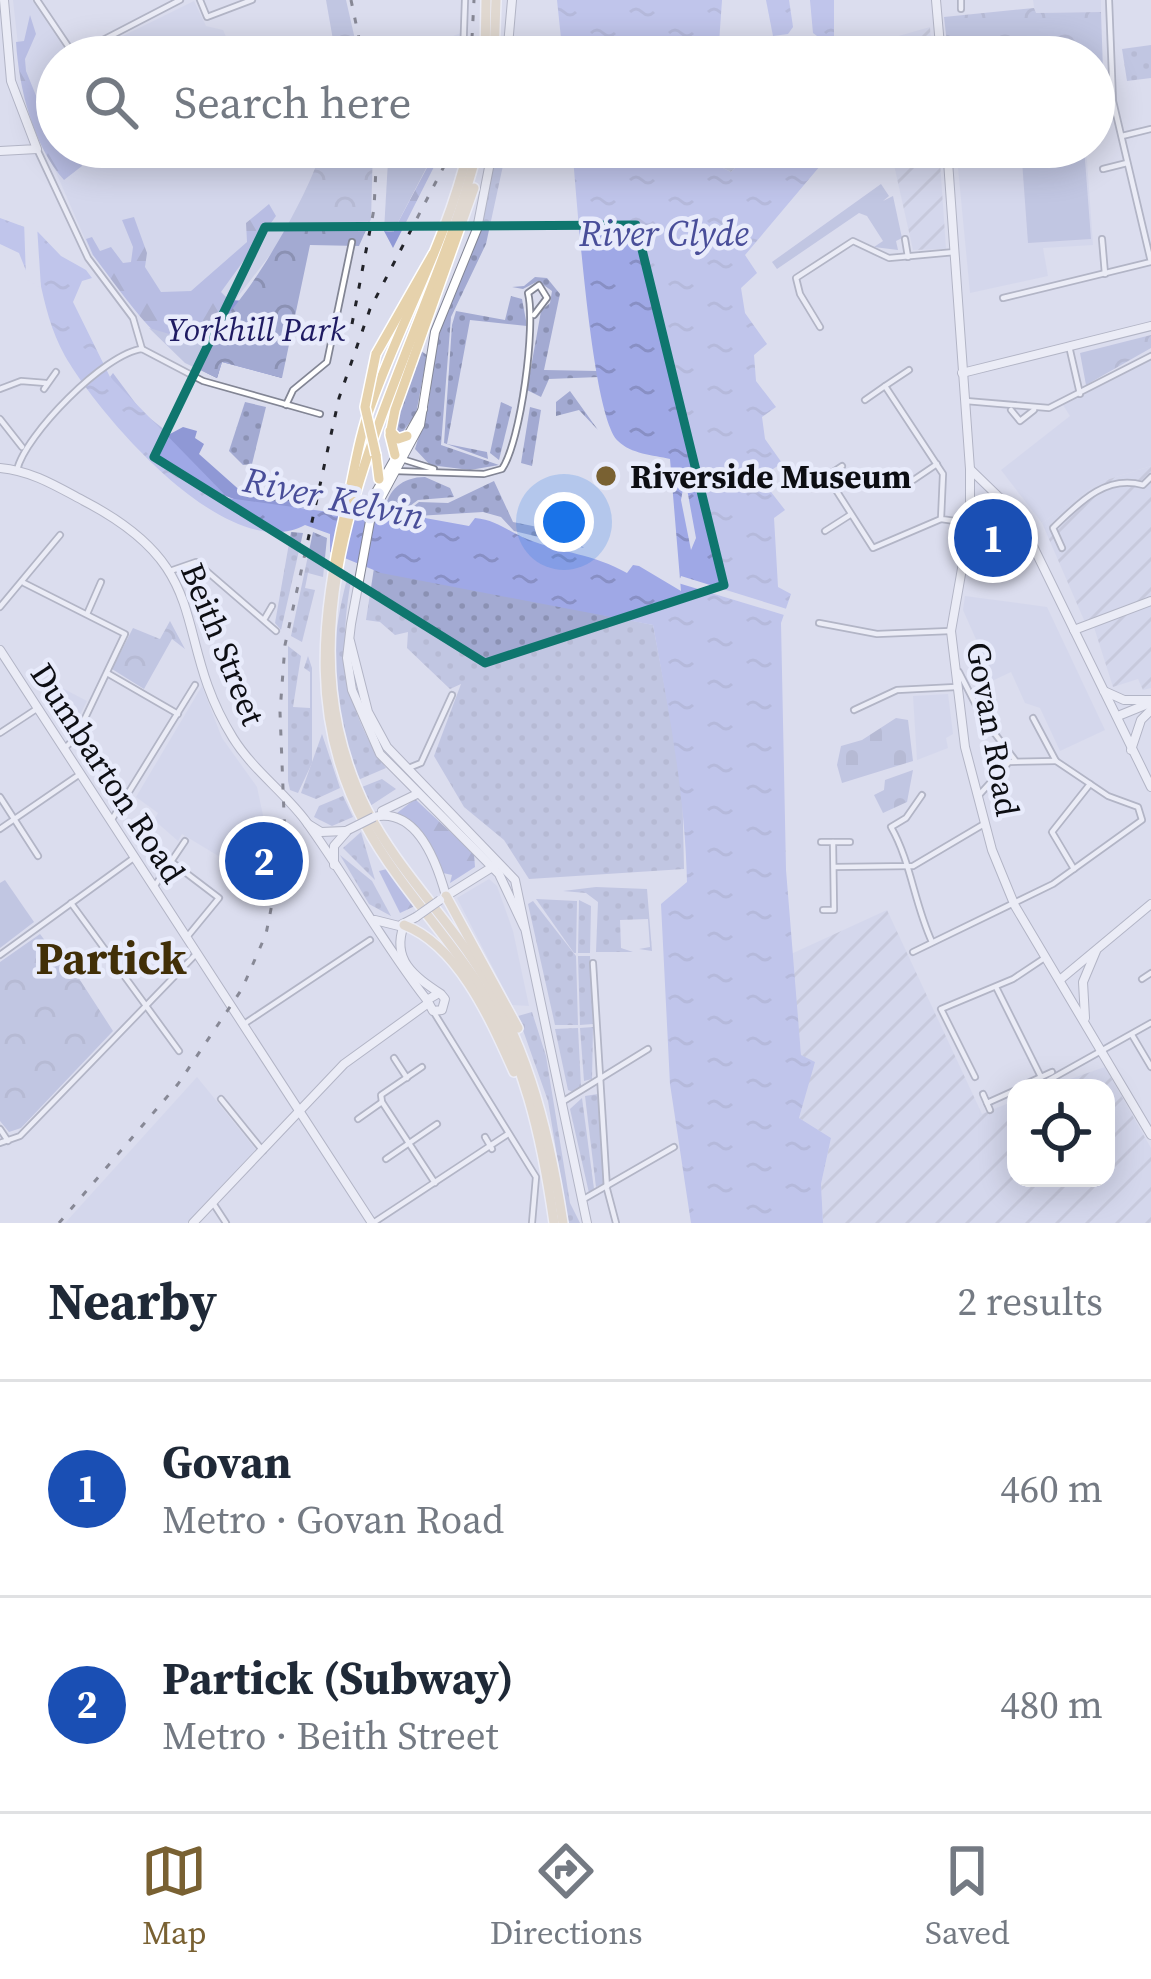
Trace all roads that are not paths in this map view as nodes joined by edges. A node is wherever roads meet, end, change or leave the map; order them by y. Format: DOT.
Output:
graph roads {
  1 [pos="4,0"];
  2 [pos="180,0"];
  3 [pos="200,0"];
  4 [pos="251,0"];
  5 [pos="465,0"];
  6 [pos="486,0"];
  7 [pos="496,0"];
  8 [pos="512,0"];
  9 [pos="936,0"];
  10 [pos="961,0"];
  11 [pos="1108,0"];
  12 [pos="41,1"];
  13 [pos="961,9"];
  14 [pos="3,16"];
  15 [pos="62,36"];
  16 [pos="111,36"];
  17 [pos="464,36"];
  18 [pos="485,36"];
  19 [pos="495,36"];
  20 [pos="509,36"];
  21 [pos="939,36"];
  22 [pos="1110,36"];
  23 [pos="1115,109"];
  24 [pos="1151,129"];
  25 [pos="1122,136"];
  26 [pos="36,146"];
  27 [pos="36,149"];
  28 [pos="0,151"];
  29 [pos="1128,163"];
  30 [pos="1115,166"];
  31 [pos="46,168"];
  32 [pos="469,168"];
  33 [pos="470,168"];
  34 [pos="473,168"];
  35 [pos="489,168"];
  36 [pos="949,168"];
  37 [pos="1107,168"];
  38 [pos="1103,169"];
  39 [pos="1151,214"];
  40 [pos="1140,216"];
  41 [pos="448,228"];
  42 [pos="905,239"];
  43 [pos="1102,239"];
  44 [pos="352,242"];
  45 [pos="955,252"];
  46 [pos="340,253"];
  47 [pos="350,254"];
  48 [pos="908,257"];
  49 [pos="1151,262"];
  50 [pos="1105,274"];
  51 [pos="1003,298"];
  52 [pos="534,315"];
  53 [pos="1151,326"];
  54 [pos="820,327"];
  55 [pos="1069,346"];
  56 [pos="142,349"];
  57 [pos="1151,356"];
  58 [pos="909,370"];
  59 [pos="56,372"];
  60 [pos="962,373"];
  61 [pos="885,386"];
  62 [pos="0,389"];
  63 [pos="1079,394"];
  64 [pos="865,400"];
  65 [pos="964,401"];
  66 [pos="286,405"];
  67 [pos="1012,408"];
  68 [pos="423,409"];
  69 [pos="1034,410"];
  70 [pos="320,414"];
  71 [pos="0,419"];
  72 [pos="390,431"];
  73 [pos="407,436"];
  74 [pos="24,447"];
  75 [pos="399,457"];
  76 [pos="937,464"];
  77 [pos="842,466"];
  78 [pos="383,467"];
  79 [pos="970,469"];
  80 [pos="0,470"];
  81 [pos="17,470"];
  82 [pos="440,470"];
  83 [pos="1151,477"];
  84 [pos="909,483"];
  85 [pos="355,484"];
  86 [pos="1143,485"];
  87 [pos="1151,493"];
  88 [pos="374,512"];
  89 [pos="850,515"];
  90 [pos="941,519"];
  91 [pos="970,524"];
  92 [pos="825,531"];
  93 [pos="60,535"];
  94 [pos="1062,548"];
  95 [pos="170,571"];
  96 [pos="334,581"];
  97 [pos="101,582"];
  98 [pos="24,583"];
  99 [pos="1151,601"];
  100 [pos="0,607"];
  101 [pos="272,607"];
  102 [pos="87,614"];
  103 [pos="265,618"];
  104 [pos="819,622"];
  105 [pos="1075,630"];
  106 [pos="276,631"];
  107 [pos="951,631"];
  108 [pos="0,650"];
  109 [pos="955,668"];
  110 [pos="107,674"];
  111 [pos="195,686"];
  112 [pos="956,687"];
  113 [pos="1103,690"];
  114 [pos="357,693"];
  115 [pos="452,695"];
  116 [pos="1151,705"];
  117 [pos="38,709"];
  118 [pos="854,710"];
  119 [pos="178,715"];
  120 [pos="1034,718"];
  121 [pos="1119,720"];
  122 [pos="0,733"];
  123 [pos="64,749"];
  124 [pos="1131,751"];
  125 [pos="1015,760"];
  126 [pos="1056,761"];
  127 [pos="411,767"];
  128 [pos="80,774"];
  129 [pos="402,782"];
  130 [pos="1090,784"];
  131 [pos="1151,787"];
  132 [pos="426,790"];
  133 [pos="415,795"];
  134 [pos="922,795"];
  135 [pos="977,796"];
  136 [pos="0,797"];
  137 [pos="377,814"];
  138 [pos="14,819"];
  139 [pos="111,821"];
  140 [pos="307,823"];
  141 [pos="984,824"];
  142 [pos="0,829"];
  143 [pos="348,830"];
  144 [pos="185,841"];
  145 [pos="821,842"];
  146 [pos="833,842"];
  147 [pos="850,842"];
  148 [pos="38,856"];
  149 [pos="135,857"];
  150 [pos="173,863"];
  151 [pos="497,863"];
  152 [pos="834,867"];
  153 [pos="905,867"];
  154 [pos="335,869"];
  155 [pos="1074,869"];
  156 [pos="154,887"];
  157 [pos="443,898"];
  158 [pos="71,903"];
  159 [pos="1151,904"];
  160 [pos="1015,906"];
  161 [pos="823,910"];
  162 [pos="368,916"];
  163 [pos="404,925"];
  164 [pos="186,937"];
  165 [pos="370,940"];
  166 [pos="932,942"];
  167 [pos="1099,945"];
  168 [pos="913,952"];
  169 [pos="197,953"];
  170 [pos="0,955"];
  171 [pos="1046,957"];
  172 [pos="593,963"];
  173 [pos="1151,973"];
  174 [pos="1142,979"];
  175 [pos="1061,980"];
  176 [pos="996,987"];
  177 [pos="439,993"];
  178 [pos="445,1005"];
  179 [pos="429,1006"];
  180 [pos="147,1007"];
  181 [pos="1151,1023"];
  182 [pos="244,1024"];
  183 [pos="1087,1026"];
  184 [pos="446,1035"];
  185 [pos="1132,1035"];
  186 [pos="632,1048"];
  187 [pos="648,1049"];
  188 [pos="179,1051"];
  189 [pos="1103,1054"];
  190 [pos="637,1056"];
  191 [pos="394,1058"];
  192 [pos="422,1067"];
  193 [pos="1151,1067"];
  194 [pos="1052,1072"];
  195 [pos="975,1077"];
  196 [pos="1041,1077"];
  197 [pos="407,1078"];
  198 [pos="1037,1079"];
  199 [pos="1053,1079"];
  200 [pos="600,1080"];
  201 [pos="982,1094"];
  202 [pos="1007,1095"];
  203 [pos="221,1099"];
  204 [pos="381,1101"];
  205 [pos="562,1102"];
  206 [pos="300,1112"];
  207 [pos="358,1119"];
  208 [pos="437,1124"];
  209 [pos="537,1126"];
  210 [pos="0,1130"];
  211 [pos="510,1132"];
  212 [pos="1151,1135"];
  213 [pos="485,1138"];
  214 [pos="4,1142"];
  215 [pos="408,1142"];
  216 [pos="551,1147"];
  217 [pos="674,1148"];
  218 [pos="492,1149"];
  219 [pos="263,1151"];
  220 [pos="386,1159"];
  221 [pos="435,1183"];
  222 [pos="607,1189"];
  223 [pos="582,1200"];
  224 [pos="213,1203"];
  225 [pos="193,1223"];
  226 [pos="226,1223"];
  227 [pos="373,1223"];
  228 [pos="532,1223"];
  229 [pos="559,1223"];
  230 [pos="587,1223"];
  231 [pos="616,1223"];
  1 -- 14 [label="street"];
  2 -- 16 [label="street"];
  3 -- 4 [label="street"];
  5 -- 17 [label="street"];
  6 -- 18 [label="main road"];
  7 -- 19 [label="main road"];
  8 -- 20 [label="street"];
  9 -- 21 [label="street"];
  10 -- 13 [label="street"];
  11 -- 22 [label="street"];
  12 -- 15 [label="street"];
  14 -- 26 [label="street"];
  23 -- 25 [label="street"];
  24 -- 25 [label="street"];
  25 -- 29 [label="street"];
  27 -- 28 [label="street"];
  29 -- 30 [label="street"];
  29 -- 40 [label="street"];
  31 -- 56 [label="street"];
  32 -- 41 [label="main road"];
  33 -- 85 [label="main road"];
  34 -- 72 [label="main road"];
  35 -- 68 [label="street"];
  36 -- 45 [label="street, Govan Road"];
  37 -- 38 [label="street"];
  39 -- 40 [label="street"];
  40 -- 49 [label="street"];
  41 -- 78 [label="main road, bridge"];
  41 -- 85 [label="main road"];
  42 -- 48 [label="street"];
  43 -- 50 [label="street"];
  44 -- 47 [label="street"];
  45 -- 48 [label="street"];
  45 -- 60 [label="street, Govan Road"];
  46 -- 47 [label="street"];
  47 -- 66 [label="street"];
  48 -- 54 [label="street"];
  49 -- 50 [label="street"];
  50 -- 51 [label="street"];
  52 -- 52 [label="street"];
  52 -- 82 [label="street"];
  53 -- 55 [label="street"];
  55 -- 60 [label="street"];
  55 -- 63 [label="street"];
  56 -- 66 [label="street"];
  56 -- 74 [label="street"];
  57 -- 63 [label="street"];
  58 -- 61 [label="street"];
  59 -- 62 [label="street"];
  60 -- 65 [label="street, Govan Road"];
  61 -- 64 [label="street"];
  61 -- 76 [label="street"];
  63 -- 69 [label="street"];
  65 -- 67 [label="street"];
  65 -- 79 [label="street, Govan Road"];
  66 -- 70 [label="street"];
  67 -- 69 [label="street"];
  67 -- 69 [label="street"];
  68 -- 73 [label="street"];
  68 -- 75 [label="street"];
  71 -- 74 [label="street"];
  72 -- 73 [label="main road"];
  72 -- 75 [label="main road"];
  73 -- 75 [label="street"];
  74 -- 81 [label="street"];
  75 -- 78 [label="street"];
  75 -- 82 [label="street"];
  76 -- 84 [label="street"];
  76 -- 90 [label="street"];
  77 -- 89 [label="street"];
  78 -- 82 [label="street"];
  78 -- 88 [label="street"];
  78 -- 88 [label="street"];
  79 -- 91 [label="street, Govan Road"];
  79 -- 105 [label="street"];
  80 -- 81 [label="street, Beith Street"];
  81 -- 95 [label="street, Beith Street"];
  83 -- 86 [label="street"];
  85 -- 96 [label="main road"];
  86 -- 87 [label="street"];
  86 -- 94 [label="street"];
  88 -- 114 [label="street"];
  89 -- 90 [label="street"];
  89 -- 92 [label="street"];
  90 -- 91 [label="street"];
  91 -- 107 [label="street, Govan Road"];
  93 -- 98 [label="street"];
  95 -- 103 [label="street"];
  95 -- 140 [label="street, Beith Street"];
  96 -- 209 [label="main road"];
  96 -- 216 [label="main road"];
  97 -- 102 [label="street"];
  98 -- 100 [label="street"];
  98 -- 102 [label="street"];
  99 -- 105 [label="street"];
  101 -- 103 [label="street"];
  102 -- 110 [label="street"];
  103 -- 106 [label="street"];
  104 -- 107 [label="street"];
  105 -- 113 [label="street"];
  107 -- 109 [label="street, Govan Road"];
  108 -- 117 [label="street, Dumbarton Road"];
  109 -- 112 [label="street, Govan Road"];
  109 -- 125 [label="street"];
  110 -- 119 [label="street"];
  110 -- 123 [label="street"];
  111 -- 119 [label="street"];
  112 -- 118 [label="street"];
  112 -- 135 [label="street, Govan Road"];
  113 -- 116 [label="street"];
  113 -- 121 [label="street"];
  114 -- 129 [label="street"];
  114 -- 132 [label="street"];
  115 -- 127 [label="street"];
  116 -- 121 [label="street"];
  116 -- 124 [label="street"];
  117 -- 122 [label="street"];
  117 -- 123 [label="street, Dumbarton Road"];
  119 -- 139 [label="street"];
  120 -- 126 [label="street"];
  121 -- 124 [label="street"];
  123 -- 128 [label="street, Dumbarton Road"];
  124 -- 131 [label="street"];
  125 -- 126 [label="street"];
  125 -- 135 [label="street"];
  126 -- 130 [label="street"];
  128 -- 138 [label="street"];
  128 -- 139 [label="street, Dumbarton Road"];
  129 -- 133 [label="street"];
  129 -- 137 [label="street"];
  130 -- 155 [label="street"];
  130 -- 155 [label="street"];
  132 -- 133 [label="street"];
  132 -- 151 [label="street"];
  133 -- 137 [label="street"];
  133 -- 151 [label="street"];
  134 -- 153 [label="street"];
  135 -- 141 [label="street, Govan Road"];
  136 -- 138 [label="street"];
  137 -- 143 [label="street, bridge"];
  137 -- 157 [label="street"];
  138 -- 142 [label="street"];
  138 -- 148 [label="street"];
  139 -- 149 [label="street, Dumbarton Road"];
  140 -- 143 [label="street"];
  140 -- 154 [label="street, Beith Street"];
  141 -- 153 [label="street"];
  141 -- 160 [label="street, Govan Road"];
  143 -- 154 [label="street"];
  144 -- 150 [label="street"];
  145 -- 146 [label="street"];
  146 -- 147 [label="street"];
  146 -- 152 [label="street"];
  149 -- 156 [label="street, Dumbarton Road"];
  149 -- 158 [label="street"];
  150 -- 156 [label="street"];
  150 -- 164 [label="street"];
  151 -- 157 [label="street"];
  151 -- 205 [label="street"];
  152 -- 153 [label="street"];
  152 -- 161 [label="street"];
  153 -- 166 [label="street"];
  154 -- 162 [label="street, Beith Street"];
  155 -- 160 [label="street"];
  156 -- 164 [label="street, Dumbarton Road"];
  157 -- 163 [label="street, bridge"];
  157 -- 216 [label="main road"];
  158 -- 170 [label="street"];
  158 -- 180 [label="street"];
  159 -- 167 [label="street"];
  160 -- 166 [label="street"];
  160 -- 171 [label="street, Govan Road"];
  162 -- 163 [label="street"];
  162 -- 179 [label="street, Beith Street"];
  163 -- 177 [label="street"];
  163 -- 209 [label="main road"];
  164 -- 169 [label="street, Dumbarton Road"];
  165 -- 182 [label="street"];
  166 -- 168 [label="street"];
  167 -- 175 [label="street"];
  167 -- 183 [label="street"];
  169 -- 180 [label="street"];
  169 -- 182 [label="street, Dumbarton Road"];
  171 -- 175 [label="street, Govan Road"];
  171 -- 176 [label="street"];
  172 -- 200 [label="street"];
  173 -- 174 [label="street"];
  175 -- 183 [label="street, Govan Road"];
  176 -- 195 [label="street"];
  176 -- 196 [label="street"];
  177 -- 178 [label="street"];
  177 -- 179 [label="street"];
  178 -- 179 [label="street"];
  178 -- 184 [label="street"];
  179 -- 184 [label="street, Beith Street"];
  179 -- 206 [label="street"];
  180 -- 188 [label="street"];
  180 -- 214 [label="street"];
  181 -- 185 [label="street"];
  182 -- 206 [label="street, Dumbarton Road"];
  183 -- 189 [label="street, Govan Road"];
  184 -- 211 [label="street, Beith Street"];
  185 -- 189 [label="street"];
  185 -- 193 [label="street"];
  186 -- 190 [label="street"];
  187 -- 190 [label="street"];
  189 -- 199 [label="street"];
  189 -- 212 [label="street, Govan Road"];
  190 -- 200 [label="street"];
  191 -- 197 [label="street"];
  192 -- 197 [label="street"];
  194 -- 196 [label="street"];
  196 -- 198 [label="street"];
  197 -- 204 [label="street"];
  200 -- 205 [label="street"];
  200 -- 222 [label="street"];
  201 -- 202 [label="street"];
  203 -- 219 [label="street"];
  204 -- 207 [label="street"];
  204 -- 215 [label="street"];
  205 -- 223 [label="street"];
  206 -- 219 [label="street"];
  206 -- 227 [label="street, Dumbarton Road"];
  208 -- 215 [label="street"];
  209 -- 229 [label="main road"];
  210 -- 214 [label="street"];
  211 -- 218 [label="street"];
  211 -- 228 [label="street, Beith Street"];
  213 -- 218 [label="street"];
  215 -- 220 [label="street"];
  215 -- 221 [label="street"];
  216 -- 229 [label="main road"];
  217 -- 222 [label="street"];
  218 -- 221 [label="street"];
  219 -- 224 [label="street"];
  221 -- 227 [label="street"];
  222 -- 223 [label="street"];
  222 -- 231 [label="street"];
  223 -- 230 [label="street"];
  224 -- 225 [label="street"];
  224 -- 226 [label="street"];
}
